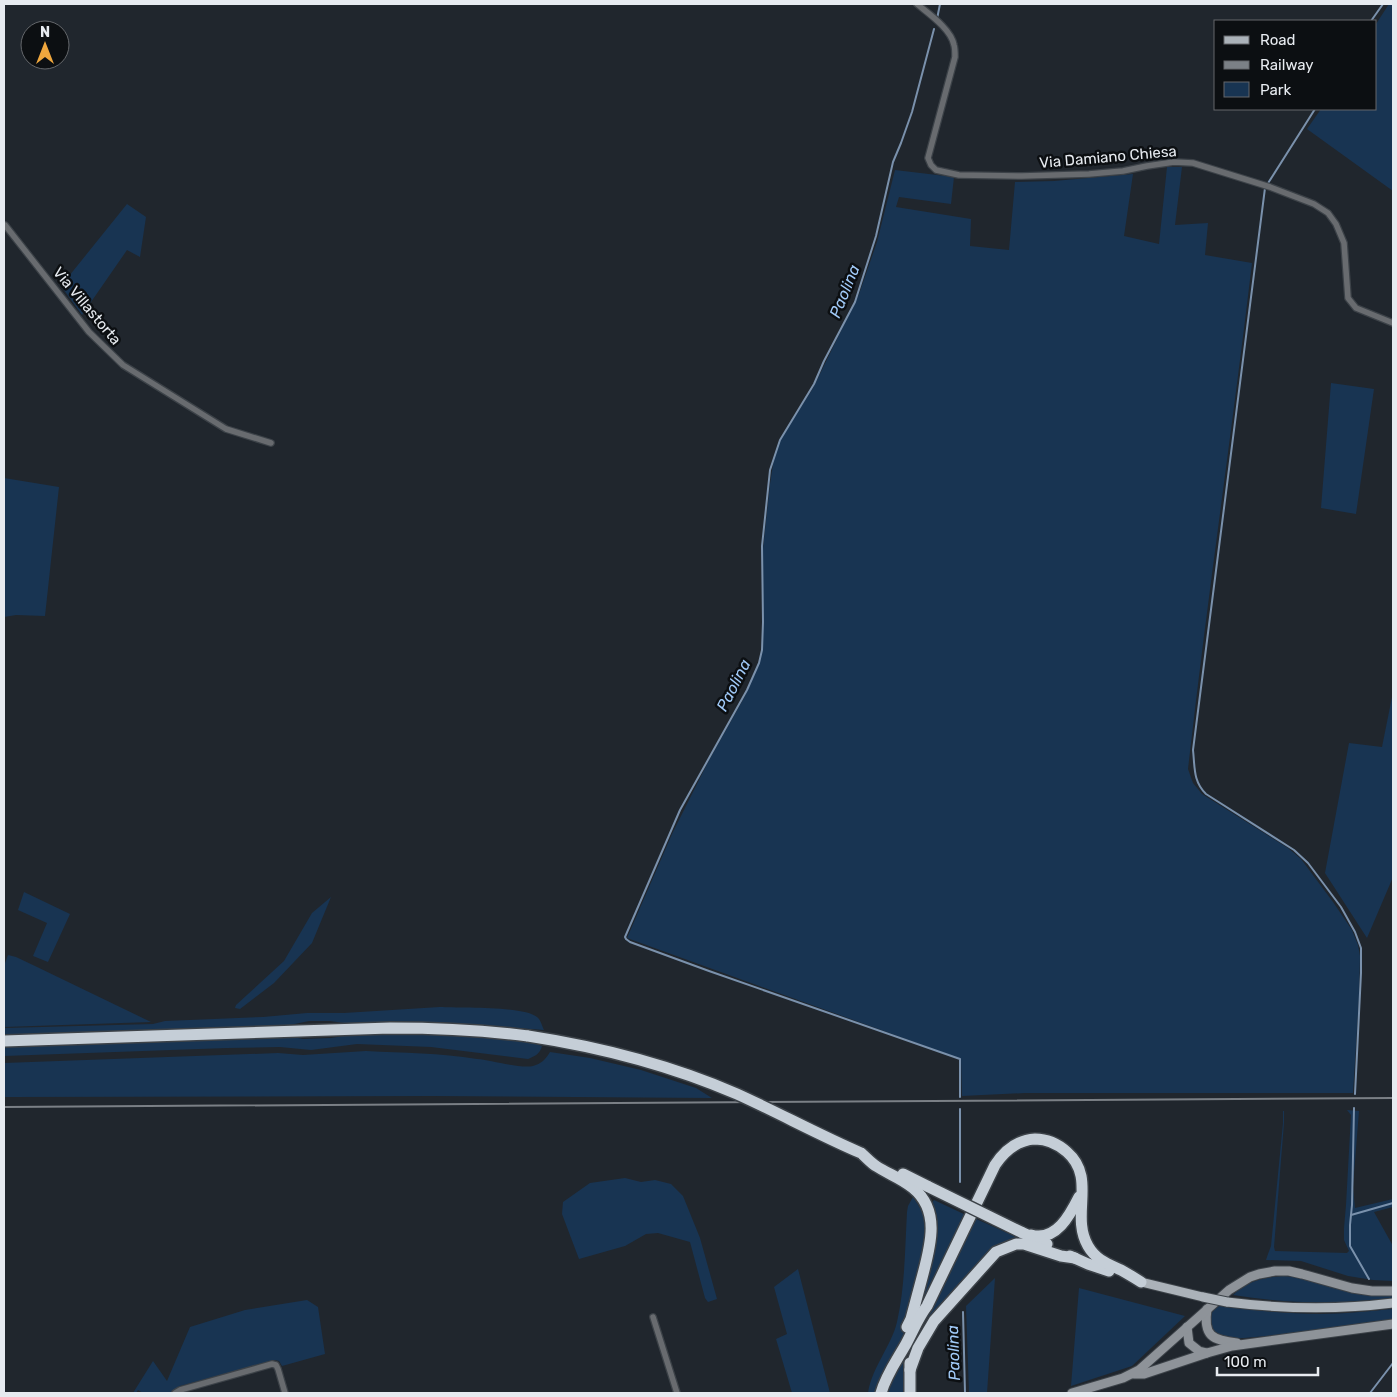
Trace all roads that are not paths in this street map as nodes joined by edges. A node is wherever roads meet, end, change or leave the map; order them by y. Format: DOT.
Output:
graph roads {
  1 [pos="917,4"];
  2 [pos="4,227"];
  3 [pos="1393,323"];
  4 [pos="271,444"];
  5 [pos="4,1041"];
  6 [pos="861,1153"];
  7 [pos="1082,1191"];
  8 [pos="1022,1232"];
  9 [pos="1075,1258"];
  10 [pos="1141,1282"];
  11 [pos="1393,1291"];
  12 [pos="1393,1303"];
  13 [pos="927,1306"];
  14 [pos="1207,1309"];
  15 [pos="653,1317"];
  16 [pos="1393,1324"];
  17 [pos="1187,1327"];
  18 [pos="1245,1344"];
  19 [pos="1207,1353"];
  20 [pos="1153,1358"];
  21 [pos="1182,1361"];
  22 [pos="892,1366"];
  23 [pos="910,1370"];
  24 [pos="1134,1374"];
  25 [pos="175,1393"];
  26 [pos="285,1393"];
  27 [pos="677,1393"];
  28 [pos="881,1393"];
  29 [pos="910,1393"];
  30 [pos="1072,1393"];
  1 -- 3 [label="street, Via Damiano Chiesa"];
  2 -- 4 [label="street, Via Villastorta"];
  5 -- 6 [label="highway, bridge"];
  6 -- 8 [label="highway, bridge"];
  6 -- 22 [label="highway"];
  7 -- 8 [label="highway"];
  7 -- 10 [label="highway"];
  7 -- 13 [label="highway"];
  8 -- 9 [label="highway"];
  9 -- 10 [label="highway"];
  9 -- 23 [label="highway"];
  10 -- 12 [label="main road, bridge"];
  11 -- 14 [label="street"];
  13 -- 22 [label="highway"];
  13 -- 23 [label="highway"];
  14 -- 17 [label="street"];
  14 -- 18 [label="street"];
  15 -- 27 [label="street"];
  16 -- 18 [label="street"];
  17 -- 19 [label="street"];
  17 -- 20 [label="street"];
  18 -- 19 [label="street"];
  19 -- 21 [label="street"];
  20 -- 21 [label="street"];
  20 -- 24 [label="street"];
  21 -- 24 [label="street"];
  22 -- 28 [label="highway"];
  23 -- 29 [label="highway"];
  24 -- 30 [label="street"];
  25 -- 26 [label="street"];
}
